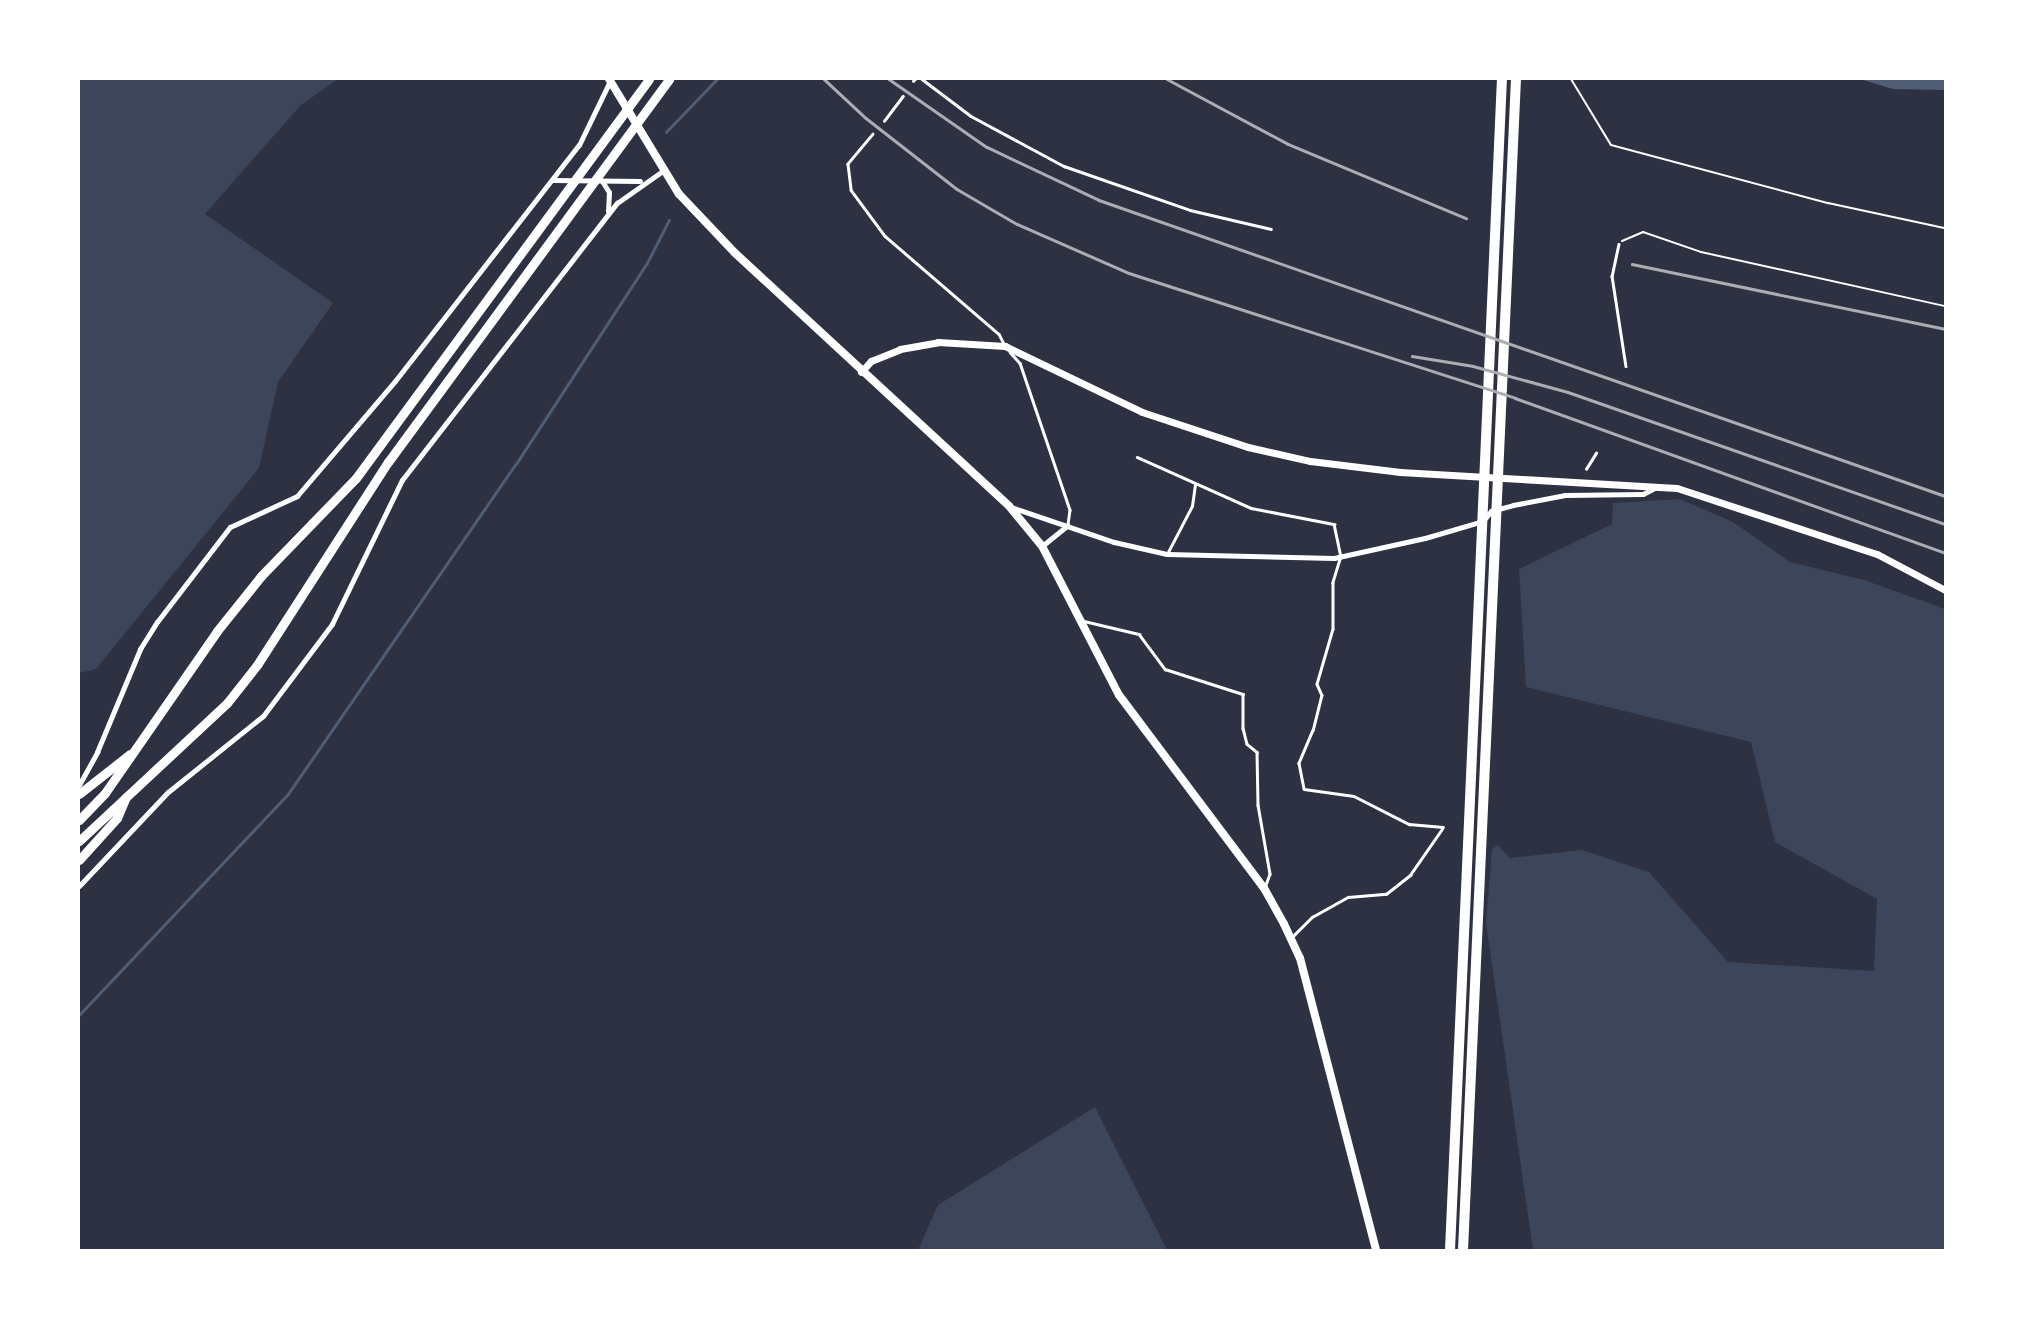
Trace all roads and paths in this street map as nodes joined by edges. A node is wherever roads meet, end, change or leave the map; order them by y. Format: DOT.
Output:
graph roads {
  1 [pos="649,79"];
  2 [pos="668,79"];
  3 [pos="922,79"];
  4 [pos="1502,79"];
  5 [pos="1516,79"];
  6 [pos="1571,79"];
  7 [pos="609,80"];
  8 [pos="903,96"];
  9 [pos="884,121"];
  10 [pos="873,134"];
  11 [pos="664,170"];
  12 [pos="552,180"];
  13 [pos="601,180"];
  14 [pos="644,180"];
  15 [pos="607,214"];
  16 [pos="1945,228"];
  17 [pos="1271,229"];
  18 [pos="1619,244"];
  19 [pos="1945,306"];
  20 [pos="1005,346"];
  21 [pos="1626,366"];
  22 [pos="861,372"];
  23 [pos="1596,453"];
  24 [pos="1137,457"];
  25 [pos="1586,469"];
  26 [pos="1195,483"];
  27 [pos="1659,486"];
  28 [pos="1009,506"];
  29 [pos="1068,525"];
  30 [pos="1042,546"];
  31 [pos="1167,554"];
  32 [pos="1341,556"];
  33 [pos="1945,590"];
  34 [pos="1083,621"];
  35 [pos="139,747"];
  36 [pos="79,785"];
  37 [pos="79,794"];
  38 [pos="127,795"];
  39 [pos="79,820"];
  40 [pos="79,841"];
  41 [pos="79,860"];
  42 [pos="79,886"];
  43 [pos="1264,888"];
  44 [pos="1291,938"];
  45 [pos="1376,1250"];
  46 [pos="1450,1250"];
  47 [pos="1463,1250"];
  1 -- 35 [label="highway"];
  2 -- 38 [label="highway"];
  3 -- 17 [label="lane"];
  4 -- 46 [label="highway"];
  5 -- 47 [label="highway"];
  6 -- 16 [label="path"];
  7 -- 11 [label="main road"];
  7 -- 12 [label="street"];
  8 -- 9 [label="lane"];
  10 -- 20 [label="lane"];
  11 -- 14 [label="street"];
  11 -- 22 [label="main road"];
  12 -- 13 [label="street"];
  12 -- 36 [label="street"];
  13 -- 14 [label="street"];
  13 -- 15 [label="street"];
  14 -- 15 [label="street"];
  15 -- 42 [label="street"];
  18 -- 19 [label="path"];
  18 -- 21 [label="lane"];
  20 -- 22 [label="street"];
  20 -- 27 [label="street"];
  20 -- 29 [label="lane"];
  22 -- 28 [label="main road"];
  23 -- 25 [label="lane"];
  24 -- 26 [label="lane"];
  26 -- 31 [label="lane"];
  26 -- 32 [label="lane"];
  27 -- 32 [label="street"];
  27 -- 33 [label="street"];
  28 -- 29 [label="street"];
  28 -- 30 [label="main road"];
  29 -- 30 [label="street"];
  29 -- 31 [label="street"];
  30 -- 34 [label="main road"];
  31 -- 32 [label="street"];
  32 -- 44 [label="lane"];
  34 -- 43 [label="main road"];
  34 -- 43 [label="lane"];
  35 -- 37 [label="highway"];
  35 -- 39 [label="highway"];
  38 -- 40 [label="highway"];
  38 -- 41 [label="highway"];
  43 -- 44 [label="main road"];
  44 -- 45 [label="main road"];
}
